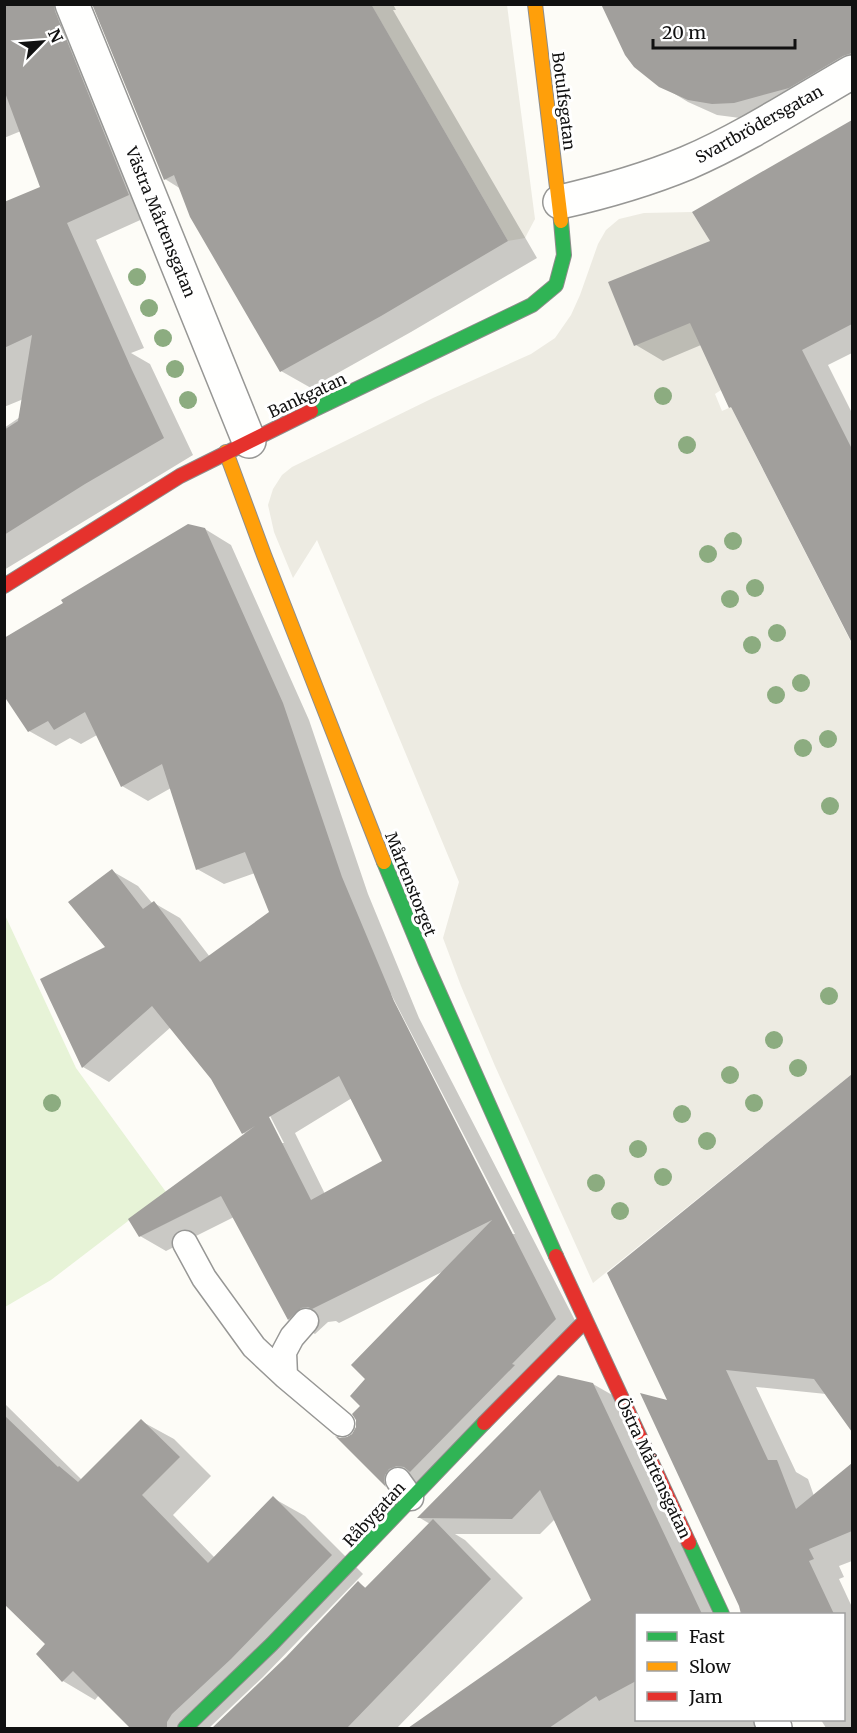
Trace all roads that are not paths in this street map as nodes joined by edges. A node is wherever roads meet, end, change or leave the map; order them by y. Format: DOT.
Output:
graph roads {
  1 [pos="72,4"];
  2 [pos="535,4"];
  3 [pos="852,72"];
  4 [pos="560,202"];
  5 [pos="237,446"];
  6 [pos="4,586"];
  7 [pos="185,1243"];
  8 [pos="585,1320"];
  9 [pos="306,1321"];
  10 [pos="285,1376"];
  11 [pos="342,1424"];
  12 [pos="722,1613"];
  13 [pos="185,1728"];
  1 -- 5 [label="street, Västra Mårtensgatan"];
  2 -- 4 [label="street, Botulfsgatan"];
  3 -- 4 [label="street, Svartbrödersgatan"];
  4 -- 5 [label="street, Bankgatan"];
  5 -- 6 [label="street, Bankgatan"];
  5 -- 8 [label="street, Mårtenstorget"];
  7 -- 10 [label="lane"];
  8 -- 12 [label="street, Östra Mårtensgatan"];
  8 -- 13 [label="street, Råbygatan"];
  9 -- 10 [label="lane"];
  10 -- 11 [label="lane"];
}
